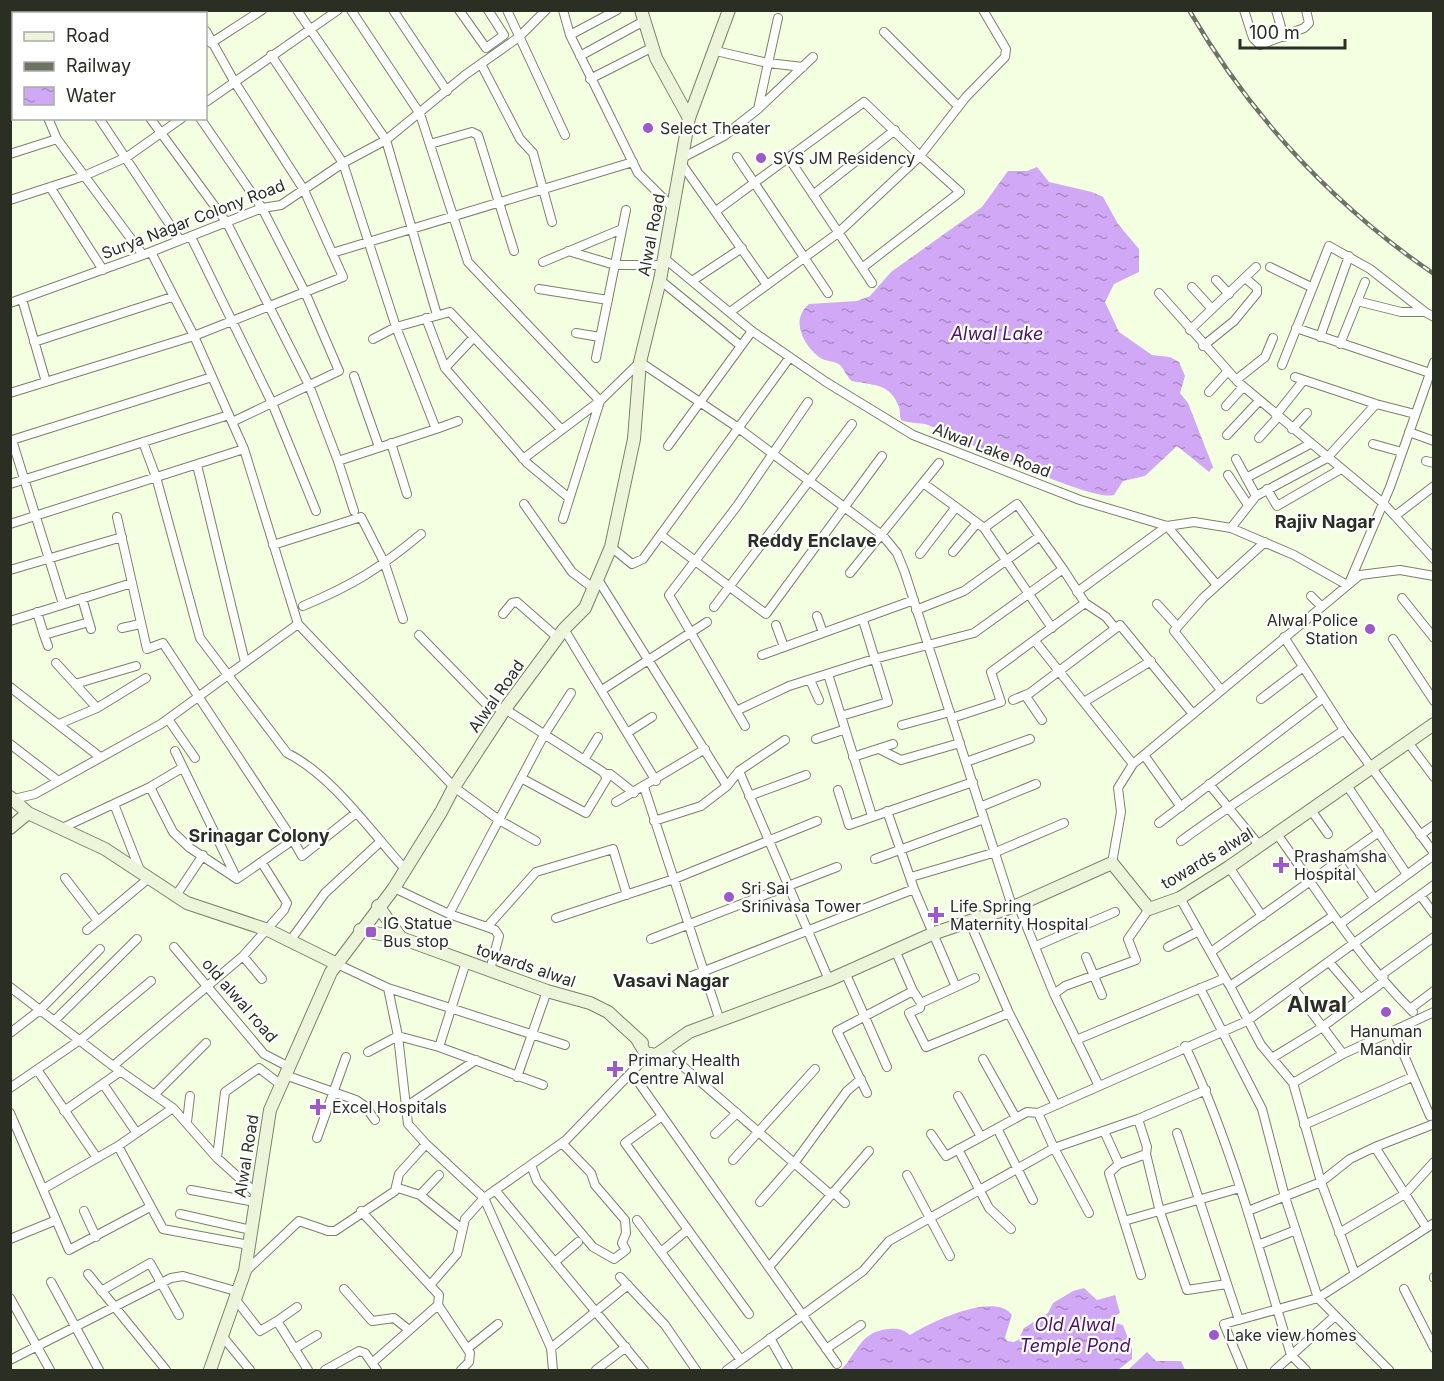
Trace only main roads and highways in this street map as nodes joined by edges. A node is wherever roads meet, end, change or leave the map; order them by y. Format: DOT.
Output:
graph roads {
  1 [pos="729,10"];
  2 [pos="643,16"];
  3 [pos="688,118"];
  4 [pos="1434,724"];
  5 [pos="12,798"];
  6 [pos="28,813"];
  7 [pos="10,828"];
  8 [pos="378,906"];
  9 [pos="360,930"];
  10 [pos="400,938"];
  11 [pos="335,963"];
  12 [pos="210,1371"];
  1 -- 3 [label="main road, Alwal Road"];
  2 -- 3 [label="main road"];
  3 -- 8 [label="main road, Alwal Road"];
  4 -- 10 [label="main road, towards alwal"];
  5 -- 6 [label="main road"];
  6 -- 7 [label="main road"];
  6 -- 11 [label="main road"];
  8 -- 9 [label="main road, Alwal Road"];
  8 -- 10 [label="main road"];
  9 -- 10 [label="main road, towards alwal"];
  9 -- 11 [label="main road, Alwal Road"];
  11 -- 12 [label="main road, Alwal Road"];
}
